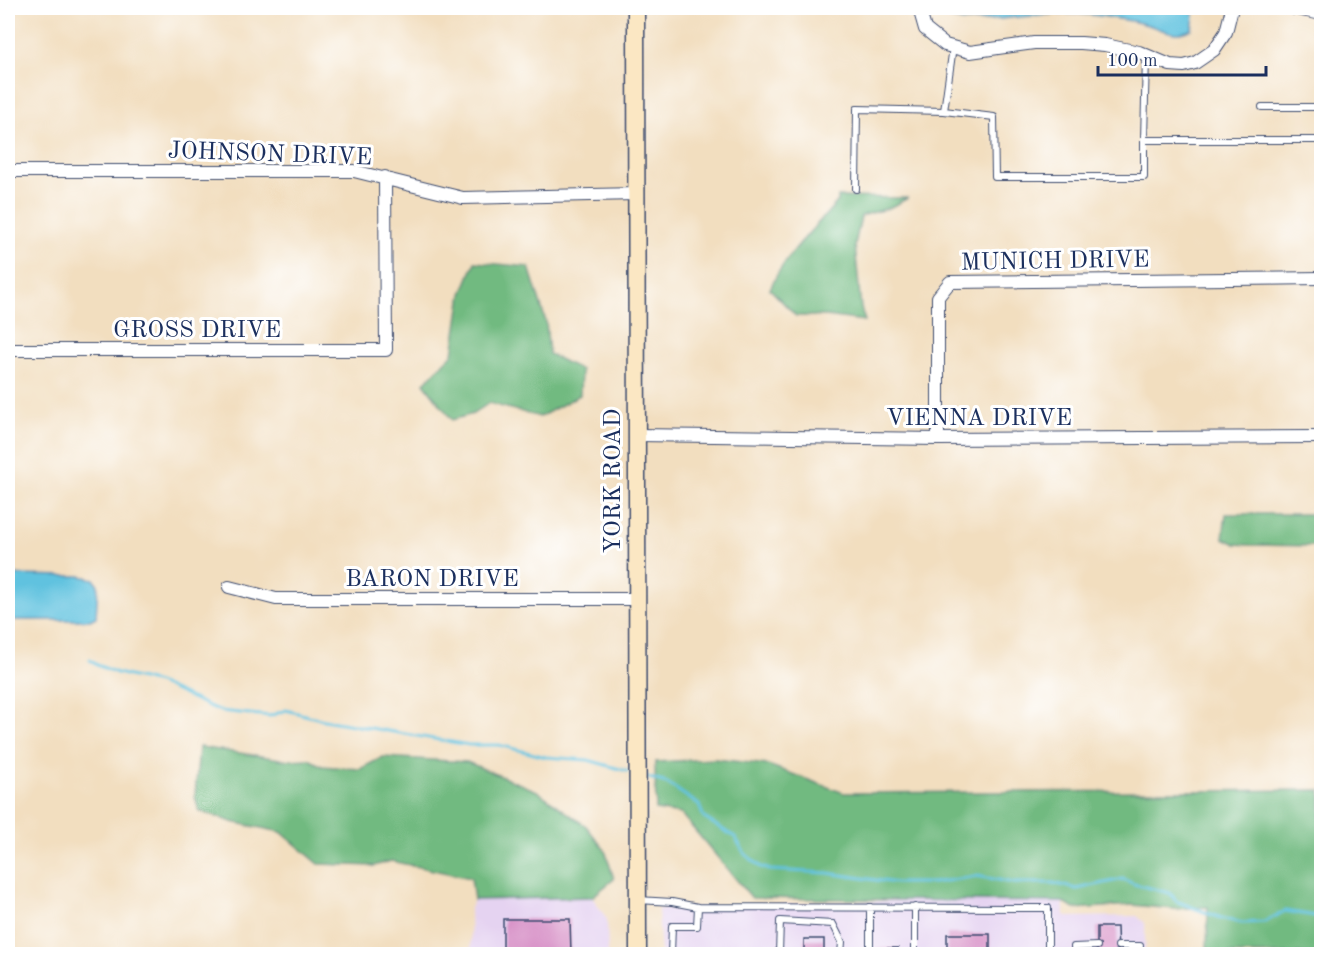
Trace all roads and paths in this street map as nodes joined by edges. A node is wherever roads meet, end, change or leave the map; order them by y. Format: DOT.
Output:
graph roads {
  1 [pos="636,8"];
  2 [pos="919,8"];
  3 [pos="1232,8"];
  4 [pos="1291,8"];
  5 [pos="1322,14"];
  6 [pos="953,47"];
  7 [pos="1146,56"];
  8 [pos="1262,107"];
  9 [pos="1322,107"];
  10 [pos="944,111"];
  11 [pos="1144,140"];
  12 [pos="1322,140"];
  13 [pos="8,171"];
  14 [pos="385,177"];
  15 [pos="856,189"];
  16 [pos="636,194"];
  17 [pos="1322,278"];
  18 [pos="8,350"];
  19 [pos="636,435"];
  20 [pos="1322,437"];
  21 [pos="939,439"];
  22 [pos="229,587"];
  23 [pos="636,599"];
  24 [pos="637,900"];
  25 [pos="698,907"];
  26 [pos="780,907"];
  27 [pos="870,907"];
  28 [pos="915,907"];
  29 [pos="780,921"];
  30 [pos="1074,946"];
  31 [pos="1097,946"];
  32 [pos="1118,946"];
  33 [pos="1140,946"];
  34 [pos="638,954"];
  35 [pos="671,954"];
  36 [pos="778,954"];
  37 [pos="841,954"];
  38 [pos="870,954"];
  39 [pos="915,954"];
  40 [pos="1048,954"];
  1 -- 16 [label="street, YORK ROAD"];
  2 -- 6 [label="street"];
  3 -- 7 [label="street"];
  4 -- 5 [label="street"];
  6 -- 7 [label="street"];
  6 -- 10 [label="lane"];
  7 -- 11 [label="lane"];
  8 -- 9 [label="lane"];
  10 -- 11 [label="lane"];
  10 -- 15 [label="lane"];
  11 -- 12 [label="lane"];
  13 -- 14 [label="street, JOHNSON DRIVE"];
  14 -- 16 [label="street, JOHNSON DRIVE"];
  14 -- 18 [label="street, GROSS DRIVE"];
  16 -- 19 [label="street, YORK ROAD"];
  17 -- 21 [label="street, MUNICH DRIVE"];
  19 -- 21 [label="street, VIENNA DRIVE"];
  19 -- 23 [label="street, YORK ROAD"];
  20 -- 21 [label="street, VIENNA DRIVE"];
  22 -- 23 [label="street, BARON DRIVE"];
  23 -- 24 [label="street, YORK ROAD"];
  24 -- 25 [label="lane"];
  24 -- 34 [label="street, YORK ROAD"];
  25 -- 26 [label="lane"];
  25 -- 35 [label="lane"];
  26 -- 27 [label="lane"];
  26 -- 29 [label="lane"];
  27 -- 28 [label="lane"];
  27 -- 38 [label="lane"];
  28 -- 39 [label="lane"];
  28 -- 40 [label="lane"];
  29 -- 36 [label="lane"];
  29 -- 37 [label="lane"];
  30 -- 31 [label="lane"];
  32 -- 33 [label="lane"];
}
